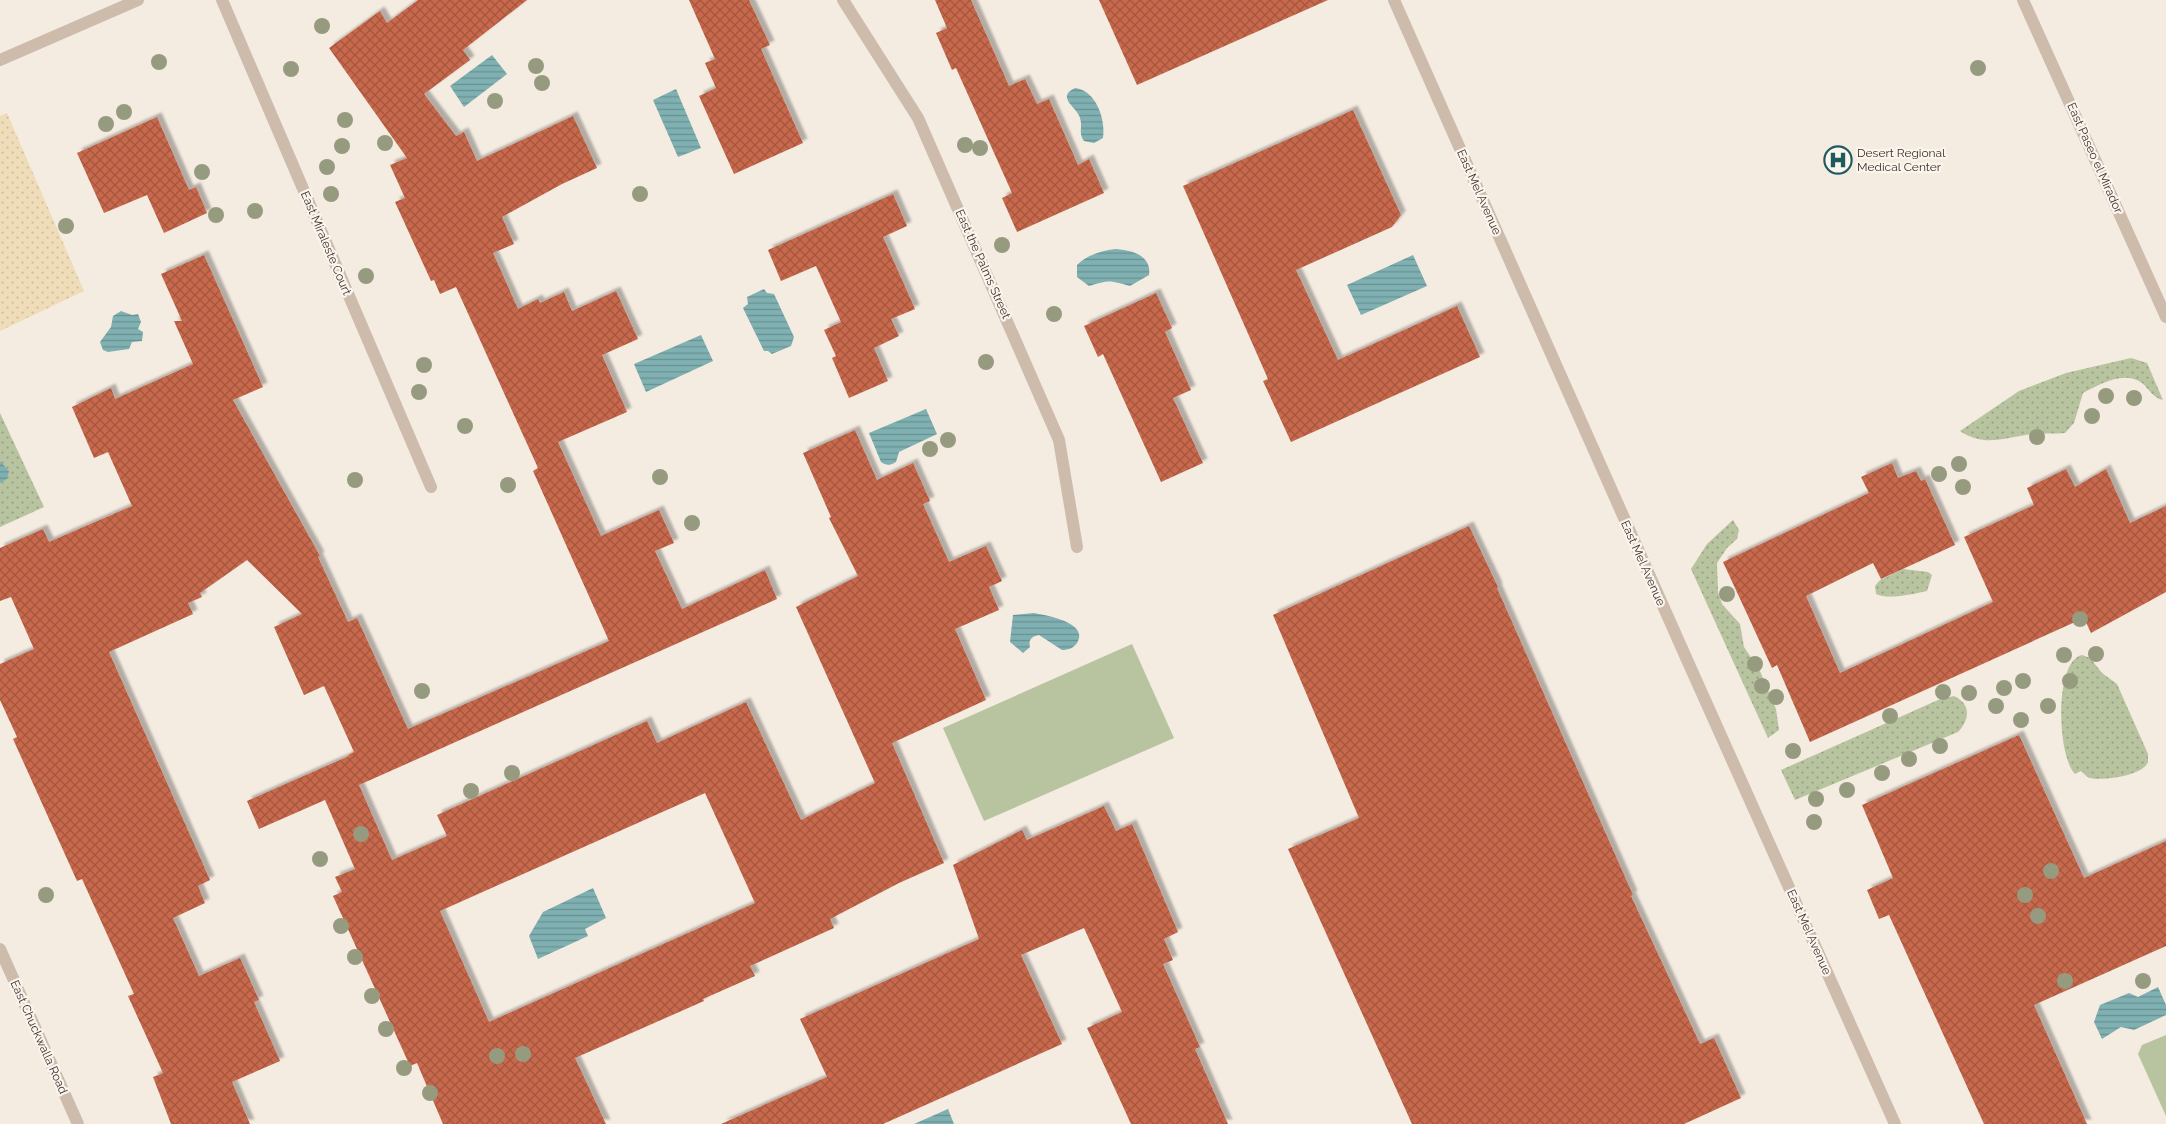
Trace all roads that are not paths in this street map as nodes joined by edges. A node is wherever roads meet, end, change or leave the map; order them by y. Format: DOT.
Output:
graph roads {
  1 [pos="138,0"];
  2 [pos="222,0"];
  3 [pos="843,0"];
  4 [pos="1394,0"];
  5 [pos="2023,0"];
  6 [pos="0,60"];
  7 [pos="2166,317"];
  8 [pos="431,486"];
  9 [pos="1077,547"];
  10 [pos="0,949"];
  11 [pos="78,1124"];
  12 [pos="1895,1124"];
  1 -- 6 [label="street"];
  2 -- 8 [label="street, East Miraleste Court"];
  3 -- 9 [label="street, East the Palms Street"];
  4 -- 12 [label="street, East Mel Avenue"];
  5 -- 7 [label="street, East Paseo el Mirador"];
  10 -- 11 [label="street, East Chuckwalla Road"];
}
